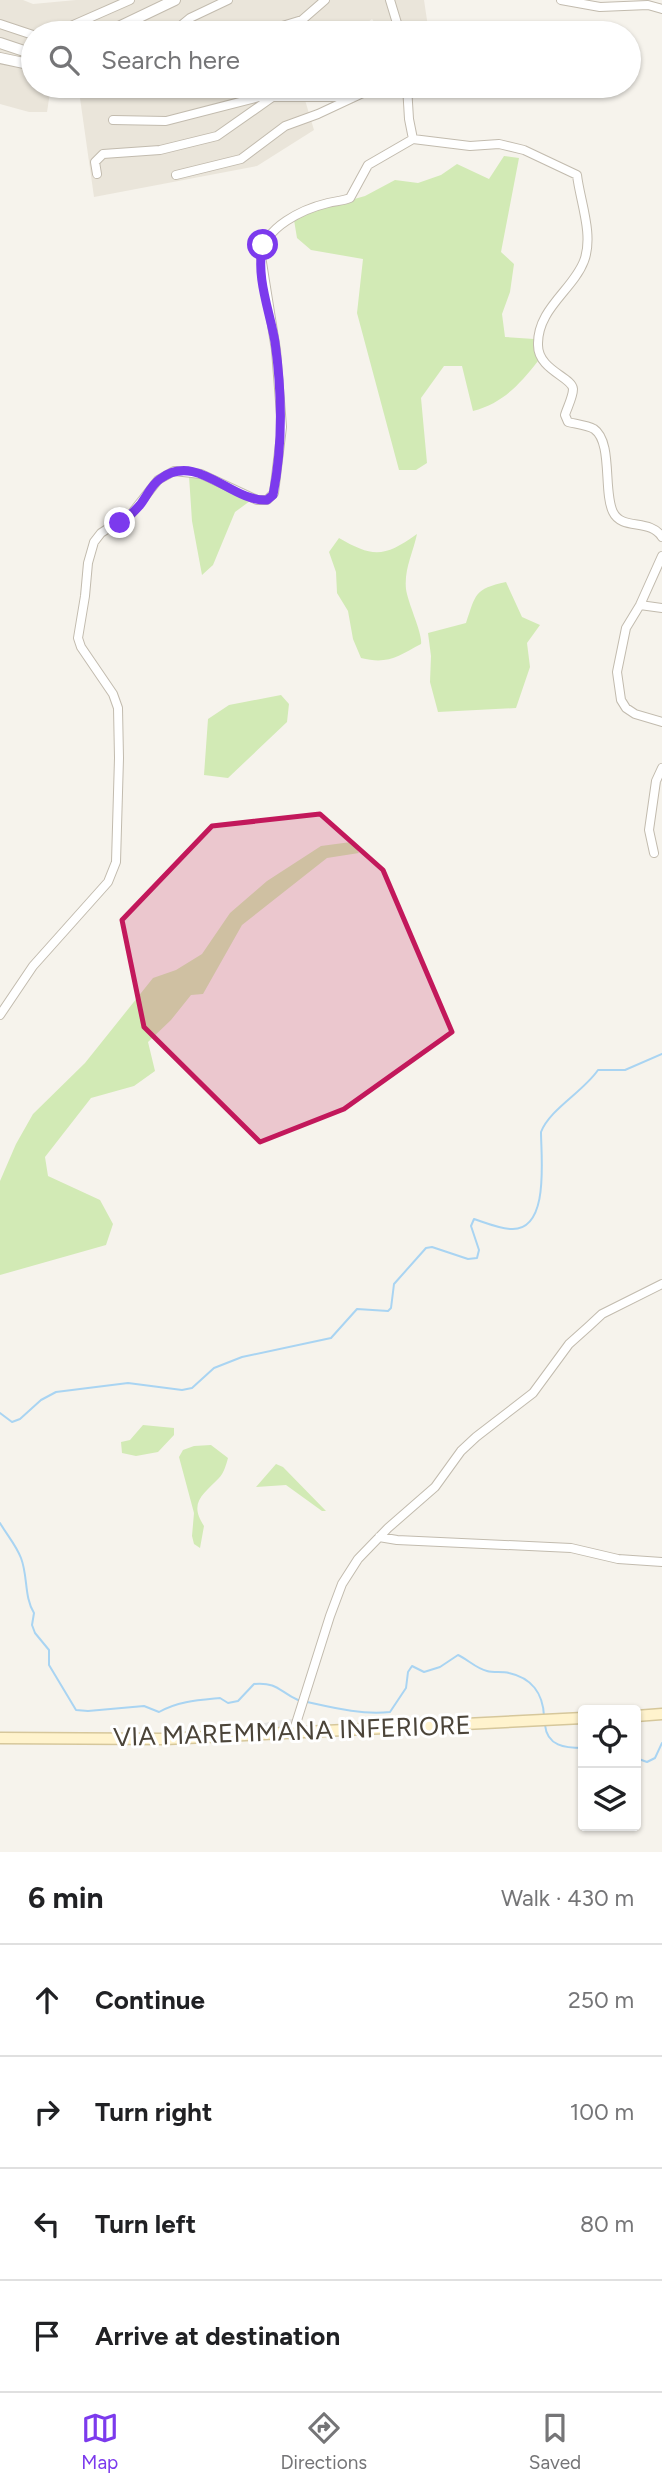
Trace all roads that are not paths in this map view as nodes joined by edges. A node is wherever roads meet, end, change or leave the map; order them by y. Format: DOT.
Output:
graph roads {
  1 [pos="130,0"];
  2 [pos="175,0"];
  3 [pos="228,0"];
  4 [pos="325,0"];
  5 [pos="390,0"];
  6 [pos="561,0"];
  7 [pos="662,9"];
  8 [pos="82,21"];
  9 [pos="131,21"];
  10 [pos="187,21"];
  11 [pos="299,21"];
  12 [pos="396,21"];
  13 [pos="0,24"];
  14 [pos="21,31"];
  15 [pos="0,43"];
  16 [pos="21,50"];
  17 [pos="0,58"];
  18 [pos="21,62"];
  19 [pos="251,98"];
  20 [pos="271,98"];
  21 [pos="352,98"];
  22 [pos="407,98"];
  23 [pos="113,120"];
  24 [pos="413,139"];
  25 [pos="97,174"];
  26 [pos="176,175"];
  27 [pos="662,537"];
  28 [pos="662,556"];
  29 [pos="640,605"];
  30 [pos="662,608"];
  31 [pos="662,722"];
  32 [pos="662,768"];
  33 [pos="654,853"];
  34 [pos="0,1015"];
  35 [pos="662,1284"];
  36 [pos="379,1537"];
  37 [pos="662,1562"];
  38 [pos="662,1714"];
  39 [pos="641,1716"];
  40 [pos="578,1718"];
  41 [pos="293,1733"];
  42 [pos="0,1738"];
  1 -- 8 [label="street"];
  2 -- 9 [label="street"];
  3 -- 10 [label="street"];
  4 -- 11 [label="street"];
  5 -- 12 [label="street"];
  6 -- 7 [label="street"];
  13 -- 14 [label="street"];
  15 -- 16 [label="street"];
  17 -- 18 [label="street"];
  19 -- 23 [label="street"];
  20 -- 25 [label="street"];
  21 -- 26 [label="street"];
  22 -- 24 [label="street"];
  24 -- 27 [label="street"];
  24 -- 34 [label="street"];
  28 -- 29 [label="street"];
  29 -- 30 [label="street"];
  29 -- 31 [label="street"];
  32 -- 33 [label="street"];
  35 -- 36 [label="street"];
  36 -- 37 [label="street"];
  36 -- 41 [label="street"];
  38 -- 39 [label="main road"];
  40 -- 41 [label="main road, VIA MAREMMANA INFERIORE"];
  41 -- 42 [label="main road, VIA MAREMMANA INFERIORE"];
}
